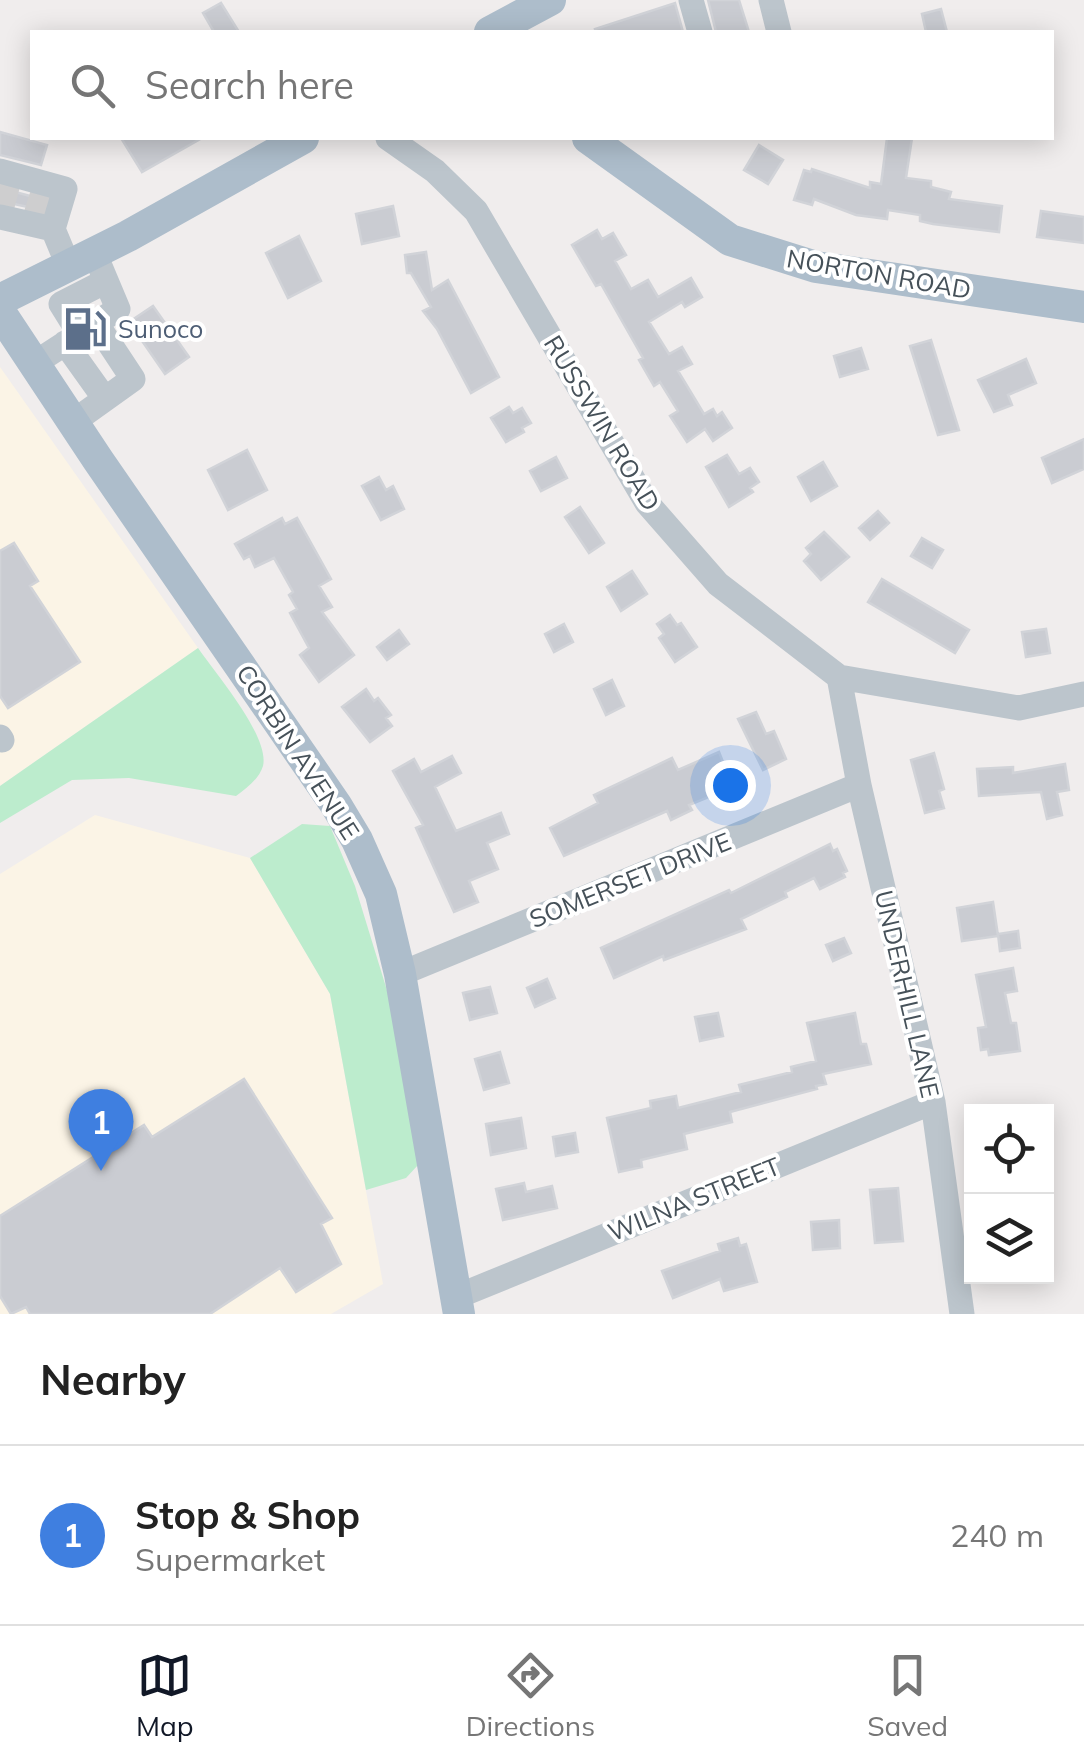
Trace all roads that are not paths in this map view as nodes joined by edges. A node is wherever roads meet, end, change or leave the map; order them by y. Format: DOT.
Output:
graph roads {
  1 [pos="550,0"];
  2 [pos="690,0"];
  3 [pos="770,0"];
  4 [pos="494,30"];
  5 [pos="699,30"];
  6 [pos="778,30"];
  7 [pos="300,140"];
  8 [pos="391,140"];
  9 [pos="591,140"];
  10 [pos="3,194"];
  11 [pos="42,209"];
  12 [pos="75,276"];
  13 [pos="0,300"];
  14 [pos="1084,307"];
  15 [pos="0,312"];
  16 [pos="80,333"];
  17 [pos="34,363"];
  18 [pos="105,399"];
  19 [pos="73,422"];
  20 [pos="838,676"];
  21 [pos="1081,697"];
  22 [pos="859,785"];
  23 [pos="400,974"];
  24 [pos="933,1102"];
  25 [pos="458,1305"];
  26 [pos="962,1314"];
  1 -- 4 [label="main road"];
  2 -- 5 [label="street"];
  3 -- 6 [label="street"];
  7 -- 12 [label="main road"];
  8 -- 20 [label="street, RUSSWIN ROAD"];
  9 -- 14 [label="main road, NORTON ROAD"];
  10 -- 11 [label="street"];
  10 -- 11 [label="street"];
  11 -- 12 [label="street"];
  12 -- 13 [label="main road"];
  12 -- 16 [label="street"];
  12 -- 16 [label="street"];
  15 -- 17 [label="main road, CORBIN AVENUE"];
  16 -- 17 [label="street"];
  16 -- 18 [label="street"];
  16 -- 18 [label="street"];
  17 -- 19 [label="main road, CORBIN AVENUE"];
  18 -- 19 [label="street"];
  19 -- 23 [label="main road, CORBIN AVENUE"];
  20 -- 21 [label="street, RUSSWIN ROAD"];
  20 -- 22 [label="street, UNDERHILL LANE"];
  22 -- 23 [label="street, SOMERSET DRIVE"];
  22 -- 24 [label="street, UNDERHILL LANE"];
  23 -- 25 [label="main road, CORBIN AVENUE"];
  24 -- 25 [label="street, WILNA STREET"];
  24 -- 26 [label="street, UNDERHILL LANE"];
}
